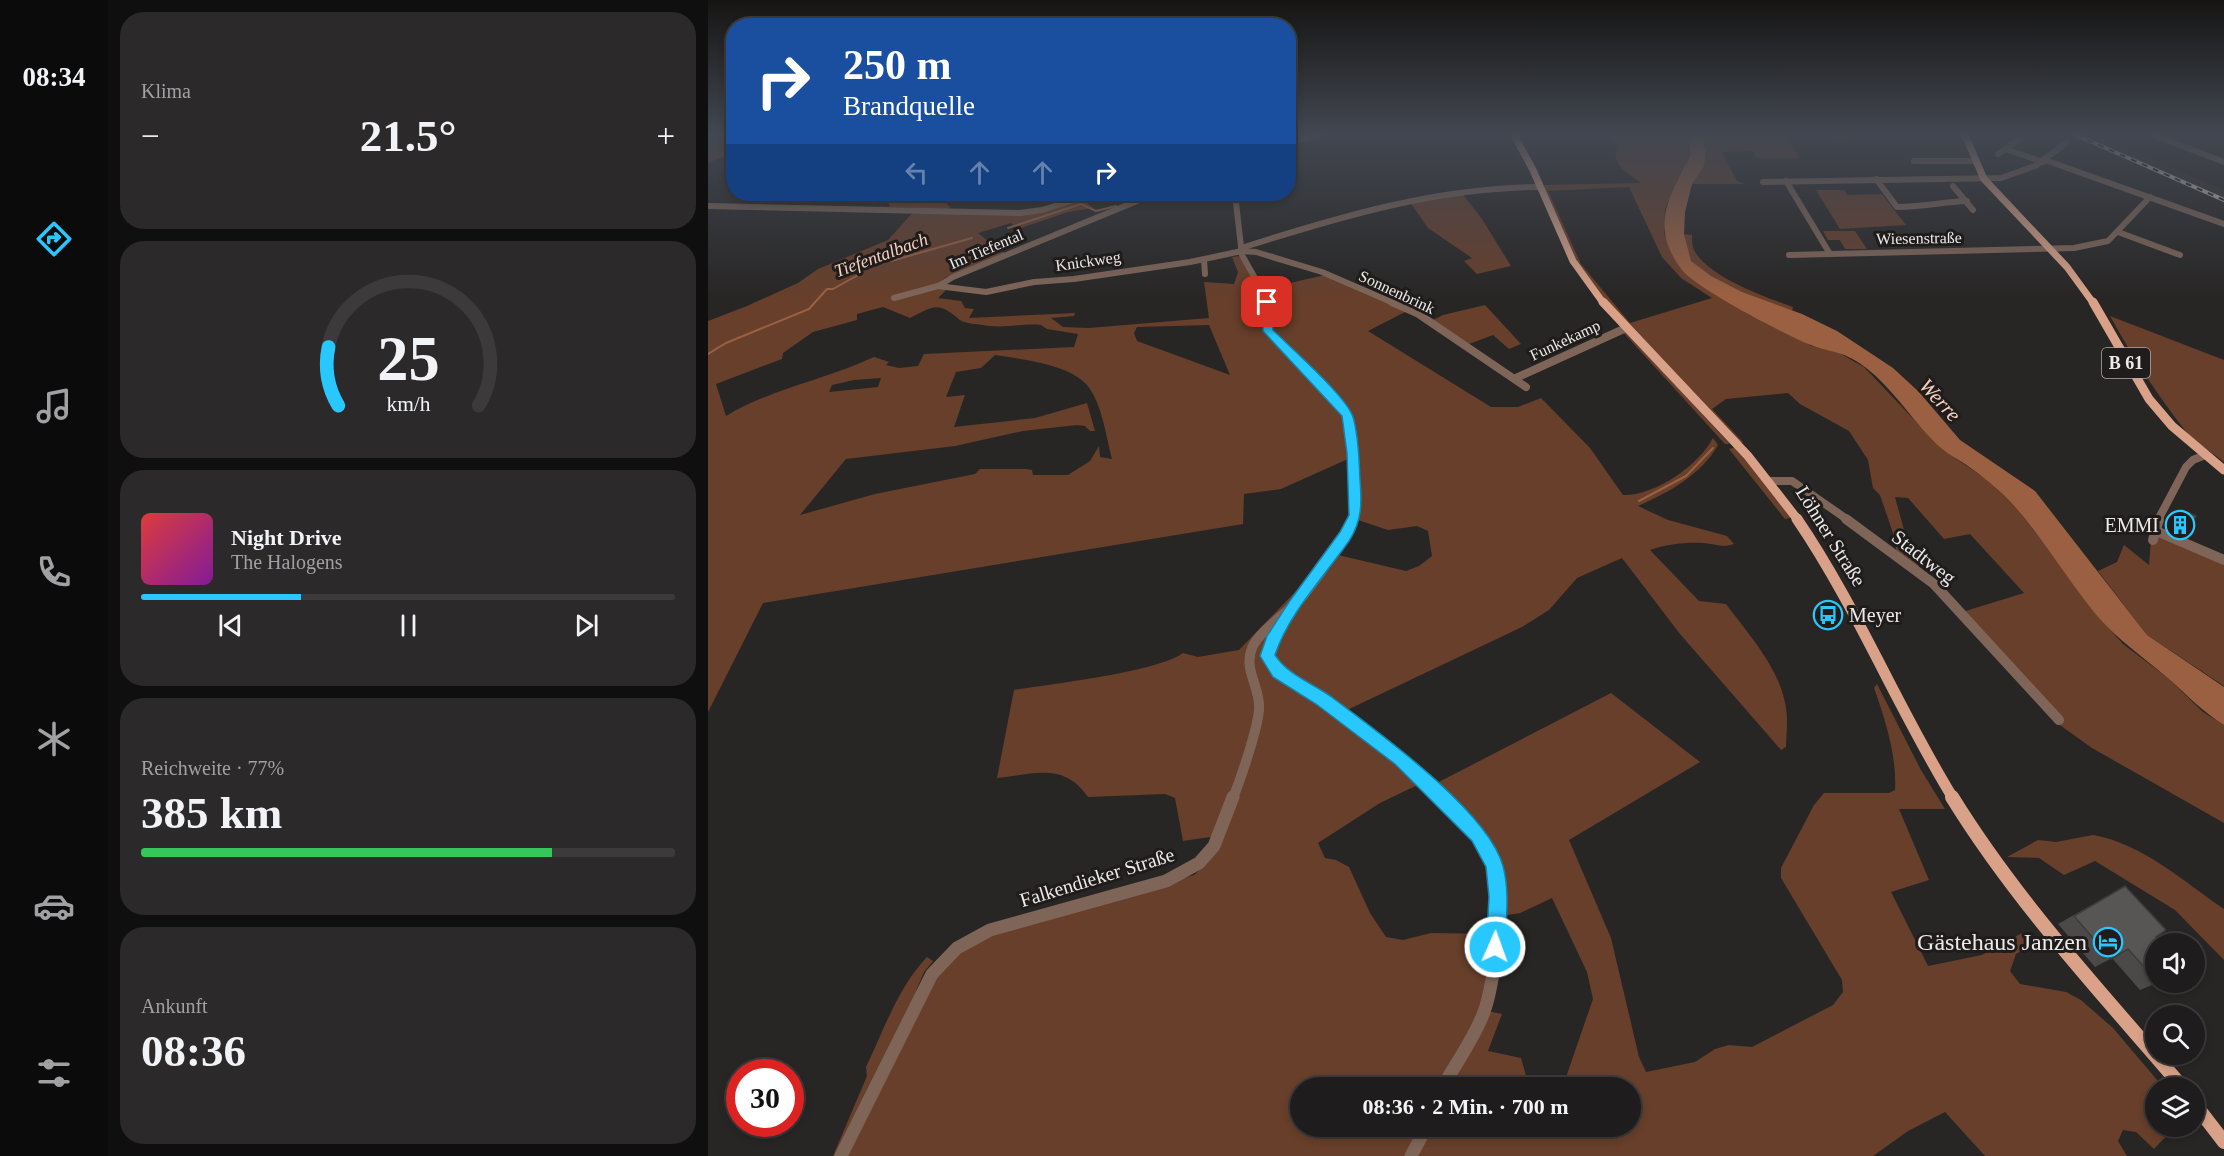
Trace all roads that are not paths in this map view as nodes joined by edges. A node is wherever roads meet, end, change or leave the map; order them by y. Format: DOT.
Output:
graph roads {
  1 [pos="1474,189"];
  2 [pos="1539,189"];
  3 [pos="1791,189"];
  4 [pos="1883,189"];
  5 [pos="1956,189"];
  6 [pos="1993,189"];
  7 [pos="2126,189"];
  8 [pos="2150,197"];
  9 [pos="1070,201"];
  10 [pos="1137,201"];
  11 [pos="1237,201"];
  12 [pos="1967,201"];
  13 [pos="708,206"];
  14 [pos="1973,210"];
  15 [pos="2224,224"];
  16 [pos="2118,232"];
  17 [pos="1242,249"];
  18 [pos="2050,249"];
  19 [pos="1830,254"];
  20 [pos="1789,255"];
  21 [pos="2180,255"];
  22 [pos="1204,260"];
  23 [pos="1205,274"];
  24 [pos="938,286"];
  25 [pos="894,298"];
  26 [pos="1626,328"];
  27 [pos="1516,378"];
  28 [pos="1526,387"];
  29 [pos="2205,455"];
  30 [pos="2224,470"];
  31 [pos="1770,481"];
  32 [pos="2224,560"];
  33 [pos="1294,606"];
  34 [pos="2059,720"];
  35 [pos="1448,1077"];
  36 [pos="2173,1077"];
  37 [pos="2205,1117"];
  38 [pos="1421,1137"];
  39 [pos="2224,1142"];
  40 [pos="841,1156"];
  41 [pos="1411,1156"];
  1 -- 17 [label="street, Knickweg"];
  2 -- 26 [label="main road, Löhner Straße"];
  3 -- 19 [label="street"];
  4 -- 12 [label="street"];
  5 -- 12 [label="street"];
  6 -- 18 [label="main road, B 61"];
  7 -- 8 [label="street"];
  8 -- 15 [label="street"];
  8 -- 16 [label="street"];
  9 -- 13 [label="street"];
  10 -- 24 [label="street, Im Tiefental"];
  11 -- 17 [label="street, Falkendieker Straße"];
  12 -- 14 [label="street"];
  16 -- 18 [label="street, Wiesenstraße"];
  16 -- 21 [label="street"];
  17 -- 22 [label="street, Knickweg"];
  17 -- 27 [label="street, Sonnenbrink"];
  17 -- 33 [label="street, Falkendieker Straße"];
  18 -- 19 [label="street, Wiesenstraße"];
  18 -- 29 [label="main road, B 61"];
  19 -- 20 [label="street, Wiesenstraße"];
  22 -- 23 [label="street"];
  22 -- 24 [label="street, Knickweg"];
  24 -- 25 [label="street, Im Tiefental"];
  26 -- 27 [label="street, Funkekamp"];
  26 -- 31 [label="main road, Löhner Straße"];
  27 -- 28 [label="street, Sonnenbrink"];
  29 -- 30 [label="main road, B 61"];
  29 -- 32 [label="street"];
  31 -- 34 [label="street, Stadtweg"];
  31 -- 36 [label="main road, Löhner Straße"];
  33 -- 35 [label="street"];
  33 -- 40 [label="street, Falkendieker Straße"];
  37 -- 39 [label="main road"];
  38 -- 41 [label="street"];
}
